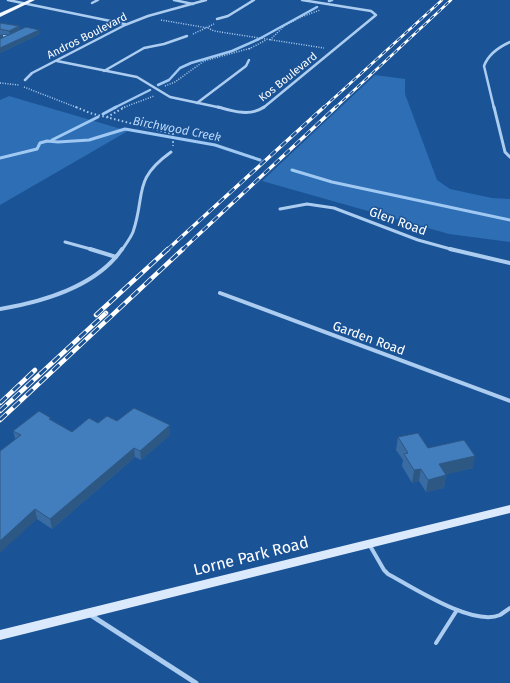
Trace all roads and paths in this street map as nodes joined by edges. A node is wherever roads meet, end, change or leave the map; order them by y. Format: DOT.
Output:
graph roads {
  1 [pos="8,0"];
  2 [pos="33,0"];
  3 [pos="98,0"];
  4 [pos="174,0"];
  5 [pos="206,0"];
  6 [pos="254,0"];
  7 [pos="302,0"];
  8 [pos="92,3"];
  9 [pos="25,4"];
  10 [pos="194,4"];
  11 [pos="326,4"];
  12 [pos="0,15"];
  13 [pos="144,17"];
  14 [pos="217,19"];
  15 [pos="125,25"];
  16 [pos="206,28"];
  17 [pos="16,34"];
  18 [pos="0,35"];
  19 [pos="187,36"];
  20 [pos="10,37"];
  21 [pos="5,39"];
  22 [pos="266,40"];
  23 [pos="269,40"];
  24 [pos="510,42"];
  25 [pos="251,48"];
  26 [pos="334,50"];
  27 [pos="248,60"];
  28 [pos="57,62"];
  29 [pos="104,71"];
  30 [pos="25,80"];
  31 [pos="0,83"];
  32 [pos="155,88"];
  33 [pos="162,93"];
  34 [pos="197,103"];
  35 [pos="107,117"];
  36 [pos="174,143"];
  37 [pos="171,152"];
  38 [pos="510,157"];
  39 [pos="280,208"];
  40 [pos="65,242"];
  41 [pos="116,257"];
  42 [pos="510,263"];
  43 [pos="220,293"];
  44 [pos="0,309"];
  45 [pos="510,401"];
  46 [pos="510,509"];
  47 [pos="369,544"];
  48 [pos="510,608"];
  49 [pos="457,610"];
  50 [pos="87,613"];
  51 [pos="0,635"];
  52 [pos="436,643"];
  53 [pos="196,683"];
  1 -- 9 [label="street"];
  2 -- 9 [label="main road"];
  3 -- 8 [label="street"];
  4 -- 10 [label="street"];
  5 -- 10 [label="street, Andros Boulevard"];
  6 -- 14 [label="street"];
  7 -- 11 [label="street, Kos Boulevard"];
  9 -- 12 [label="main road"];
  9 -- 15 [label="street"];
  10 -- 13 [label="street, Andros Boulevard"];
  11 -- 23 [label="path"];
  11 -- 26 [label="street, Kos Boulevard"];
  13 -- 15 [label="street, Andros Boulevard"];
  13 -- 16 [label="path"];
  14 -- 16 [label="path"];
  15 -- 28 [label="street, Andros Boulevard"];
  16 -- 19 [label="path"];
  16 -- 22 [label="path"];
  17 -- 20 [label="lane"];
  18 -- 20 [label="lane"];
  19 -- 29 [label="street"];
  20 -- 21 [label="lane"];
  22 -- 23 [label="path"];
  22 -- 25 [label="path"];
  23 -- 26 [label="path"];
  24 -- 38 [label="street"];
  25 -- 27 [label="path"];
  25 -- 32 [label="path"];
  26 -- 34 [label="street, Kos Boulevard"];
  27 -- 34 [label="street"];
  28 -- 29 [label="street, Kos Boulevard"];
  28 -- 30 [label="street, Andros Boulevard"];
  29 -- 32 [label="street, Kos Boulevard"];
  31 -- 35 [label="path"];
  32 -- 33 [label="street, Kos Boulevard"];
  33 -- 34 [label="street, Kos Boulevard"];
  33 -- 35 [label="path"];
  35 -- 36 [label="path"];
  37 -- 41 [label="street"];
  39 -- 42 [label="street, Glen Road"];
  40 -- 41 [label="street"];
  41 -- 44 [label="street"];
  43 -- 45 [label="street, Garden Road"];
  46 -- 47 [label="street, Lorne Park Road"];
  47 -- 49 [label="lane"];
  47 -- 50 [label="street, Lorne Park Road"];
  48 -- 49 [label="lane"];
  49 -- 52 [label="lane"];
  50 -- 51 [label="street, Lorne Park Road"];
  50 -- 53 [label="street"];
}
